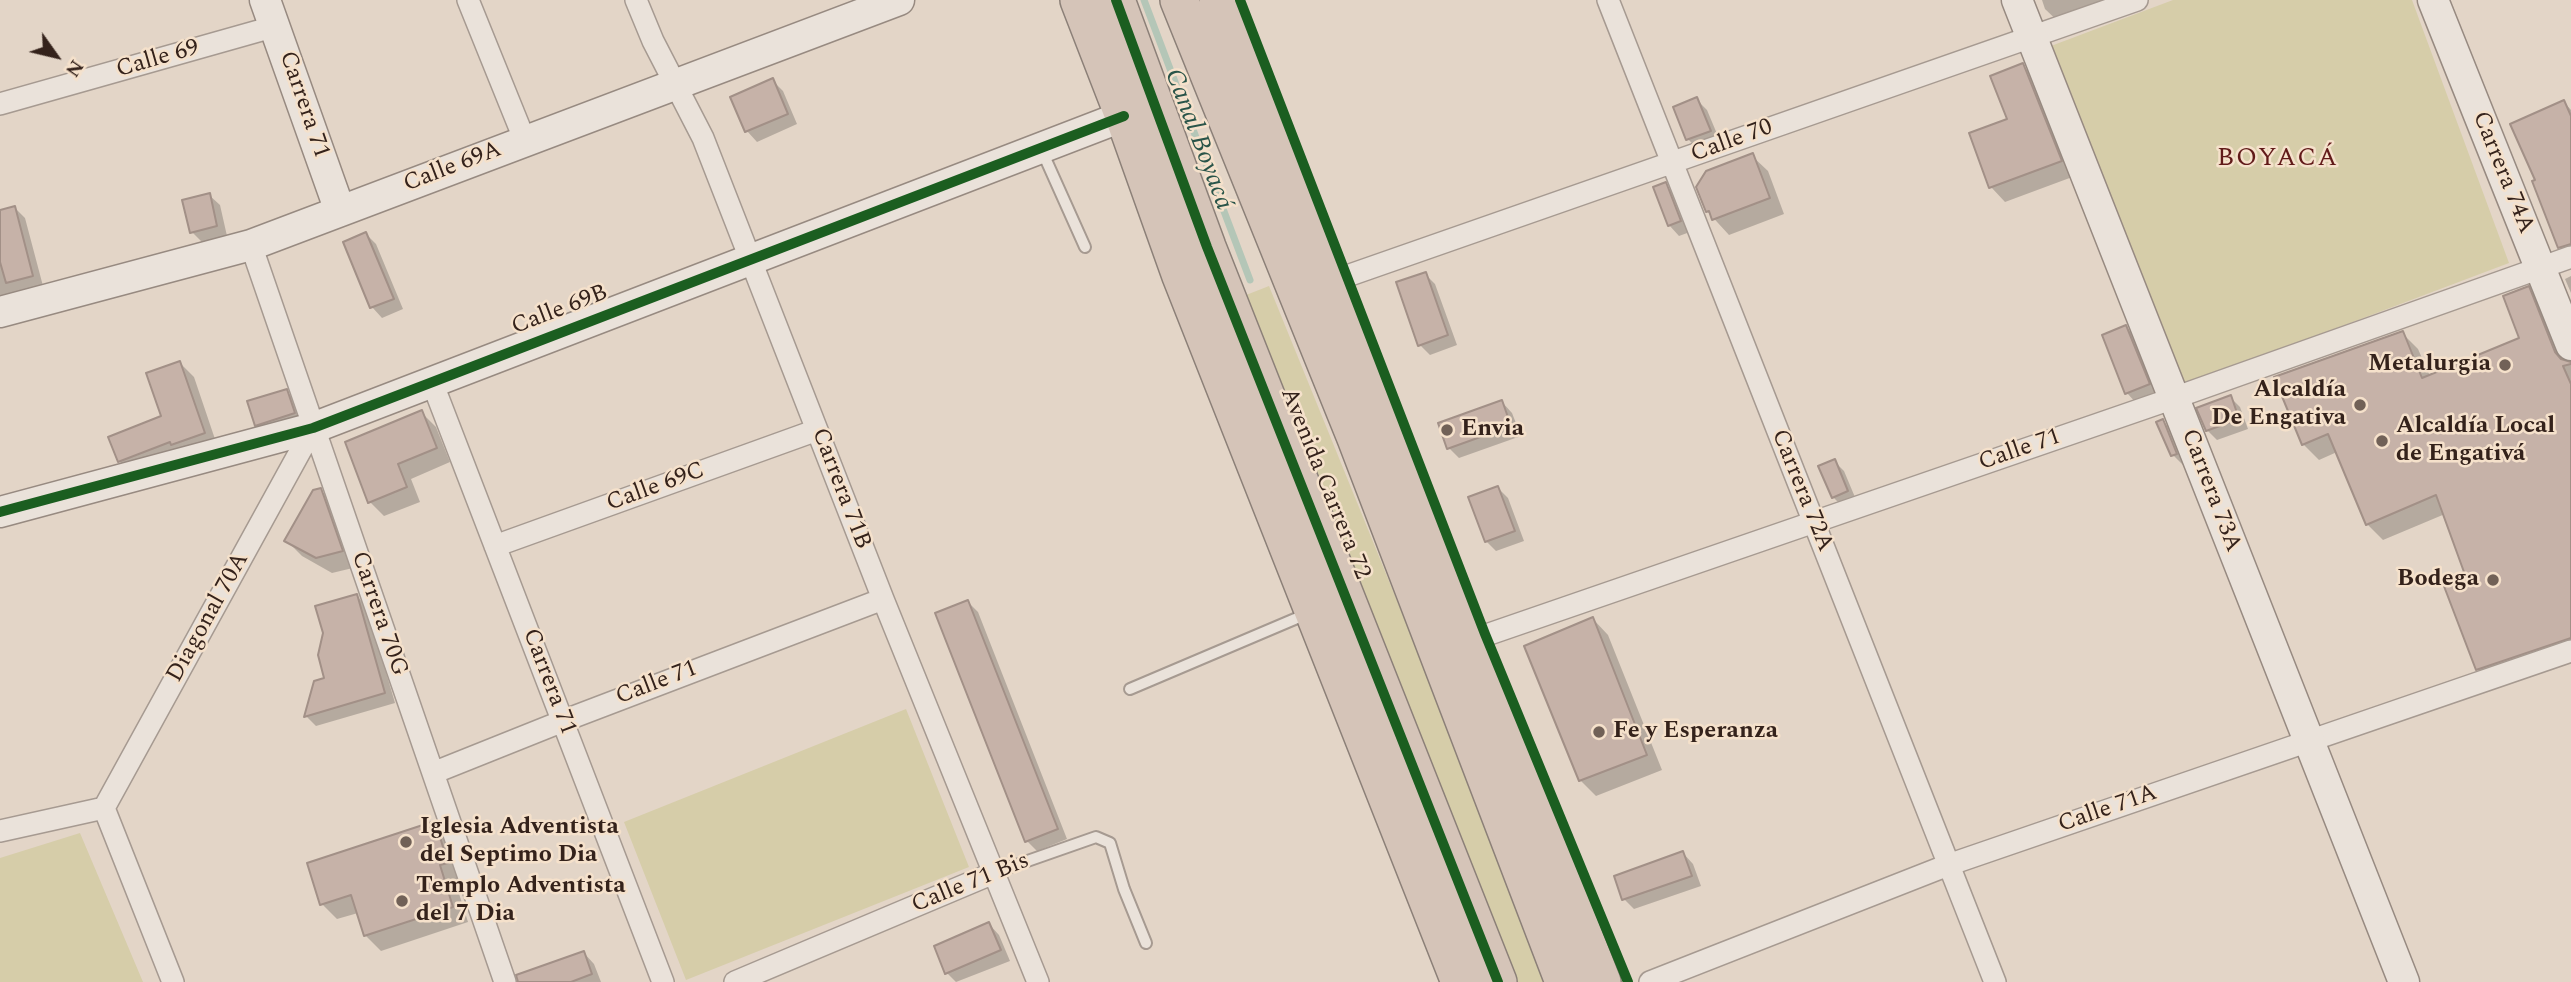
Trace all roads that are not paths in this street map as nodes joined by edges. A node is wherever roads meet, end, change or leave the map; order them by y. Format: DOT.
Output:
graph roads {
  1 [pos="468,0"];
  2 [pos="636,0"];
  3 [pos="899,0"];
  4 [pos="1079,0"];
  5 [pos="1116,0"];
  6 [pos="1179,0"];
  7 [pos="1218,0"];
  8 [pos="1608,0"];
  9 [pos="2017,0"];
  10 [pos="2137,0"];
  11 [pos="2433,0"];
  12 [pos="846,9"];
  13 [pos="270,13"];
  14 [pos="2031,36"];
  15 [pos="1202,57"];
  16 [pos="676,84"];
  17 [pos="0,104"];
  18 [pos="1124,116"];
  19 [pos="1268,128"];
  20 [pos="525,141"];
  21 [pos="1041,148"];
  22 [pos="1672,164"];
  23 [pos="1177,165"];
  24 [pos="340,211"];
  25 [pos="251,245"];
  26 [pos="1085,247"];
  27 [pos="2571,257"];
  28 [pos="750,260"];
  29 [pos="2540,268"];
  30 [pos="1327,283"];
  31 [pos="0,312"];
  32 [pos="2571,345"];
  33 [pos="432,382"];
  34 [pos="2174,398"];
  35 [pos="313,428"];
  36 [pos="817,430"];
  37 [pos="0,512"];
  38 [pos="1814,523"];
  39 [pos="495,546"];
  40 [pos="883,599"];
  41 [pos="1315,611"];
  42 [pos="1469,641"];
  43 [pos="2571,651"];
  44 [pos="1372,661"];
  45 [pos="1130,689"];
  46 [pos="562,720"];
  47 [pos="1466,726"];
  48 [pos="2309,742"];
  49 [pos="1376,767"];
  50 [pos="433,773"];
  51 [pos="1526,788"];
  52 [pos="104,808"];
  53 [pos="0,831"];
  54 [pos="1553,857"];
  55 [pos="1948,865"];
  56 [pos="996,872"];
  57 [pos="1542,926"];
  58 [pos="1146,943"];
  59 [pos="173,982"];
  60 [pos="505,982"];
  61 [pos="663,982"];
  62 [pos="735,982"];
  63 [pos="1038,982"];
  64 [pos="1460,982"];
  65 [pos="1498,982"];
  66 [pos="1564,982"];
  67 [pos="1602,982"];
  68 [pos="1650,982"];
  69 [pos="1995,982"];
  70 [pos="2404,982"];
  1 -- 20 [label="street"];
  2 -- 16 [label="street, Carrera 71B"];
  3 -- 12 [label="street, Calle 69A"];
  4 -- 18 [label="highway"];
  5 -- 23 [label="highway, Avenida Carrera 72"];
  6 -- 15 [label="highway, Avenida Carrera 72"];
  7 -- 19 [label="highway"];
  8 -- 22 [label="street, Carrera 72A"];
  9 -- 14 [label="street, Carrera 73A"];
  10 -- 14 [label="street, Calle 70"];
  11 -- 29 [label="street, Carrera 74A"];
  12 -- 16 [label="street, Calle 69A"];
  13 -- 17 [label="street, Calle 69"];
  13 -- 24 [label="street, Carrera 71"];
  14 -- 22 [label="street, Calle 70"];
  14 -- 34 [label="street, Carrera 73A"];
  15 -- 19 [label="highway"];
  15 -- 47 [label="highway, Avenida Carrera 72"];
  16 -- 20 [label="street, Calle 69A"];
  16 -- 28 [label="street, Carrera 71B"];
  18 -- 21 [label="street, Calle 69B"];
  18 -- 23 [label="highway"];
  18 -- 41 [label="highway"];
  19 -- 30 [label="highway"];
  20 -- 24 [label="street, Calle 69A"];
  21 -- 26 [label="lane"];
  21 -- 28 [label="street, Calle 69B"];
  22 -- 30 [label="street, Calle 70"];
  22 -- 38 [label="street, Carrera 72A"];
  23 -- 44 [label="highway, Avenida Carrera 72"];
  24 -- 25 [label="street, Calle 69A"];
  25 -- 31 [label="street, Calle 69A"];
  25 -- 35 [label="street, Carrera 70G"];
  27 -- 29 [label="street, Calle 71"];
  28 -- 33 [label="street, Calle 69B"];
  28 -- 36 [label="street, Carrera 71B"];
  29 -- 32 [label="street, Carrera 74A"];
  29 -- 34 [label="street, Calle 71"];
  30 -- 42 [label="highway"];
  33 -- 35 [label="street, Calle 69B"];
  33 -- 39 [label="street, Carrera 71"];
  34 -- 38 [label="street, Calle 71"];
  34 -- 48 [label="street, Carrera 73A"];
  35 -- 37 [label="street, Calle 69B"];
  35 -- 50 [label="street, Carrera 70G"];
  35 -- 52 [label="street, Diagonal 70A"];
  36 -- 39 [label="street, Calle 69C"];
  36 -- 40 [label="street, Carrera 71B"];
  38 -- 42 [label="street, Calle 71"];
  38 -- 55 [label="street, Carrera 72A"];
  39 -- 46 [label="street, Carrera 71"];
  40 -- 46 [label="street, Calle 71"];
  40 -- 56 [label="street, Carrera 71B"];
  41 -- 45 [label="lane"];
  41 -- 49 [label="highway"];
  42 -- 51 [label="highway"];
  43 -- 48 [label="street, Calle 71A"];
  44 -- 49 [label="highway"];
  44 -- 65 [label="highway, Avenida Carrera 72"];
  46 -- 50 [label="street, Calle 71"];
  46 -- 61 [label="street, Carrera 71"];
  47 -- 51 [label="highway"];
  47 -- 57 [label="highway, Avenida Carrera 72"];
  48 -- 55 [label="street, Calle 71A"];
  48 -- 70 [label="street, Carrera 73A"];
  49 -- 64 [label="highway"];
  50 -- 60 [label="street, Carrera 70G"];
  51 -- 54 [label="highway"];
  52 -- 53 [label="street"];
  52 -- 59 [label="street"];
  54 -- 57 [label="highway"];
  54 -- 67 [label="highway"];
  55 -- 68 [label="street, Calle 71A"];
  55 -- 69 [label="street, Carrera 72A"];
  56 -- 58 [label="lane, Calle 71 Bis"];
  56 -- 62 [label="street, Calle 71 Bis"];
  56 -- 63 [label="street, Carrera 71B"];
  57 -- 66 [label="highway, Avenida Carrera 72"];
}
